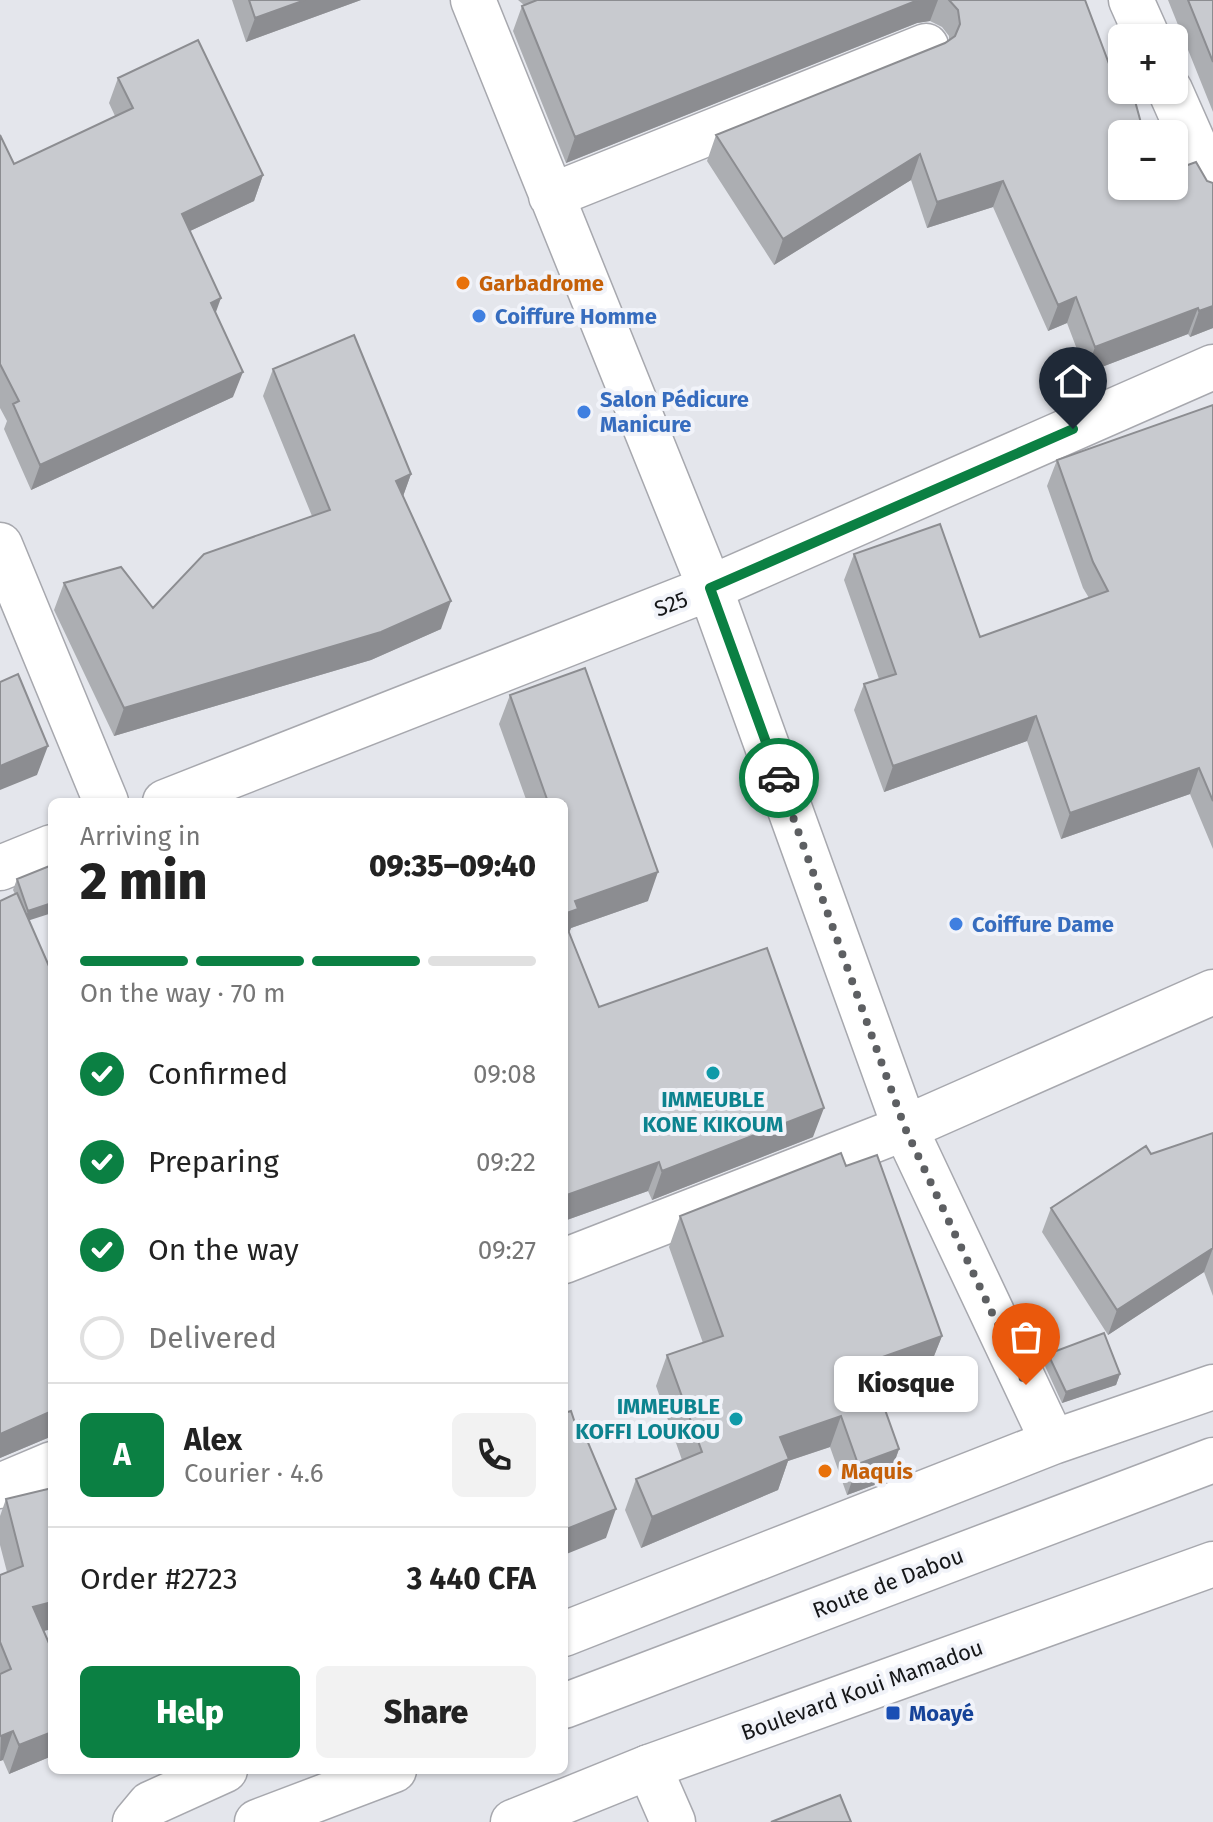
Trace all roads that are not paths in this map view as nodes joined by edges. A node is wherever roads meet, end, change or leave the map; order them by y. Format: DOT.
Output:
graph roads {
  1 [pos="1131,0"];
  2 [pos="480,2"];
  3 [pos="1142,24"];
  4 [pos="926,46"];
  5 [pos="1176,104"];
  6 [pos="1213,187"];
  7 [pos="551,196"];
  8 [pos="1213,367"];
  9 [pos="0,545"];
  10 [pos="710,588"];
  11 [pos="104,798"];
  12 [pos="175,798"];
  13 [pos="48,849"];
  14 [pos="0,868"];
  15 [pos="1213,992"];
  16 [pos="905,1128"];
  17 [pos="568,1259"];
  18 [pos="1213,1387"];
  19 [pos="1053,1442"];
  20 [pos="1213,1460"];
  21 [pos="48,1466"];
  22 [pos="0,1486"];
  23 [pos="1213,1564"];
  24 [pos="568,1632"];
  25 [pos="568,1704"];
  26 [pos="649,1767"];
  27 [pos="216,1774"];
  28 [pos="383,1774"];
  29 [pos="135,1822"];
  30 [pos="257,1822"];
  31 [pos="513,1822"];
  32 [pos="673,1822"];
  1 -- 3 [label="street"];
  2 -- 7 [label="street"];
  4 -- 7 [label="street"];
  5 -- 6 [label="street"];
  7 -- 10 [label="street"];
  8 -- 10 [label="street, S25"];
  9 -- 11 [label="street"];
  10 -- 12 [label="street, S25"];
  10 -- 16 [label="street"];
  13 -- 14 [label="street"];
  15 -- 16 [label="street"];
  16 -- 17 [label="street"];
  16 -- 19 [label="street"];
  18 -- 19 [label="street"];
  19 -- 24 [label="street"];
  20 -- 25 [label="street, Route de Dabou"];
  21 -- 22 [label="street"];
  23 -- 26 [label="street, Boulevard Koui Mamadou"];
  26 -- 31 [label="street, Boulevard Koui Mamadou"];
  26 -- 32 [label="street"];
  27 -- 29 [label="street"];
  28 -- 30 [label="street"];
}
